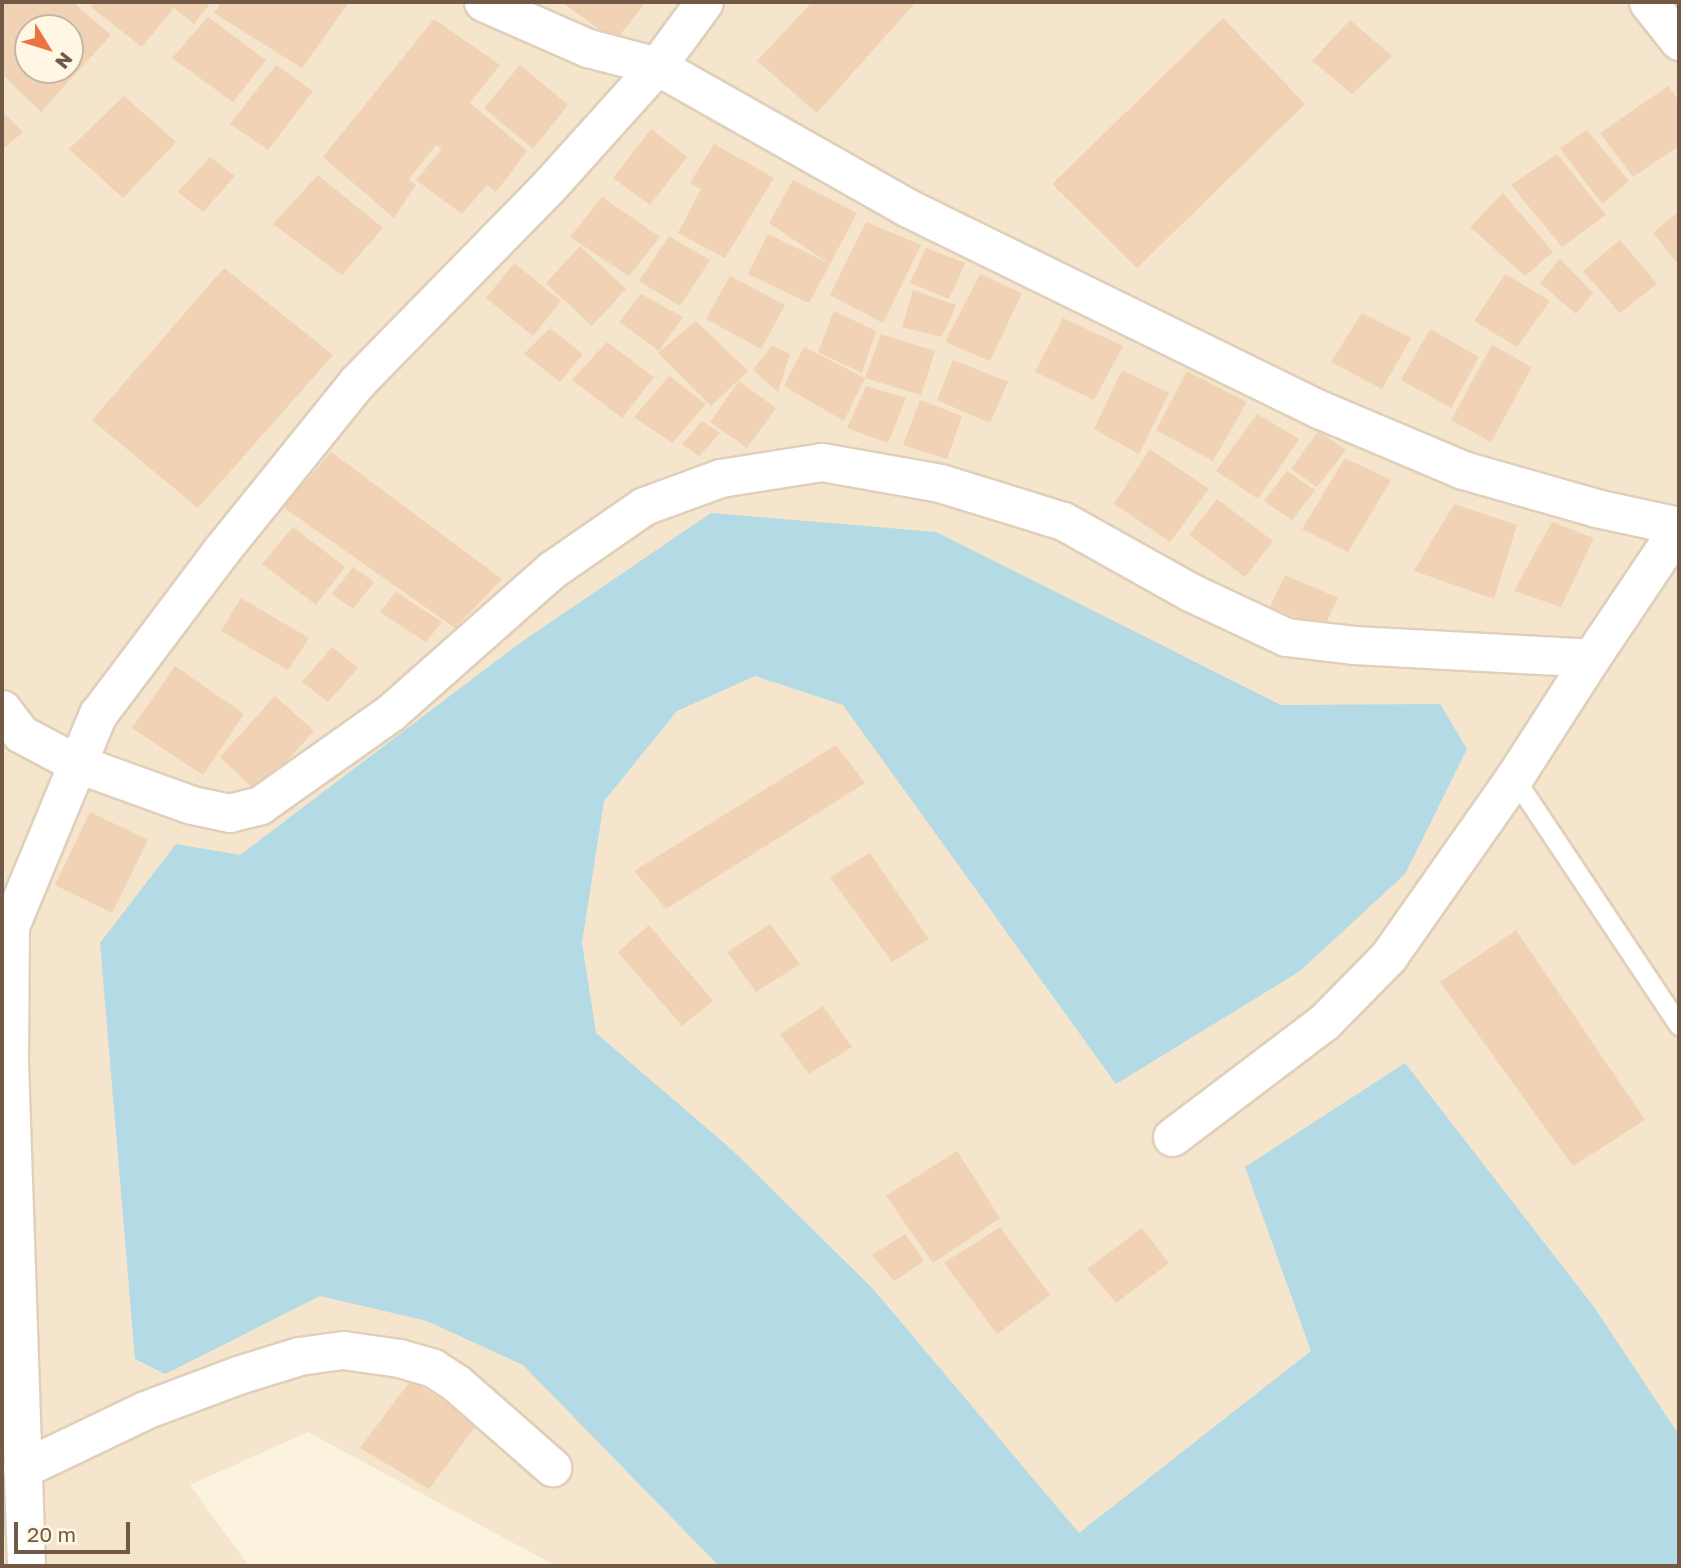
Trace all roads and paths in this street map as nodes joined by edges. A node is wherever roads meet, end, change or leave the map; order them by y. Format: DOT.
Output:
graph roads {
  1 [pos="483,2"];
  2 [pos="704,2"];
  3 [pos="1648,2"];
  4 [pos="1679,41"];
  5 [pos="657,66"];
  6 [pos="1679,527"];
  7 [pos="1591,657"];
  8 [pos="2,709"];
  9 [pos="78,764"];
  10 [pos="1514,778"];
  11 [pos="6,954"];
  12 [pos="1679,1025"];
  13 [pos="1172,1137"];
  14 [pos="552,1467"];
  15 [pos="22,1469"];
  16 [pos="26,1566"];
  1 -- 5 [label="street"];
  2 -- 5 [label="street"];
  3 -- 4 [label="street"];
  5 -- 6 [label="street"];
  5 -- 9 [label="street"];
  6 -- 7 [label="street"];
  7 -- 9 [label="street"];
  7 -- 10 [label="street"];
  8 -- 9 [label="street"];
  9 -- 11 [label="street"];
  10 -- 12 [label="lane"];
  10 -- 13 [label="street"];
  11 -- 15 [label="street"];
  14 -- 15 [label="street"];
  15 -- 16 [label="street"];
}
